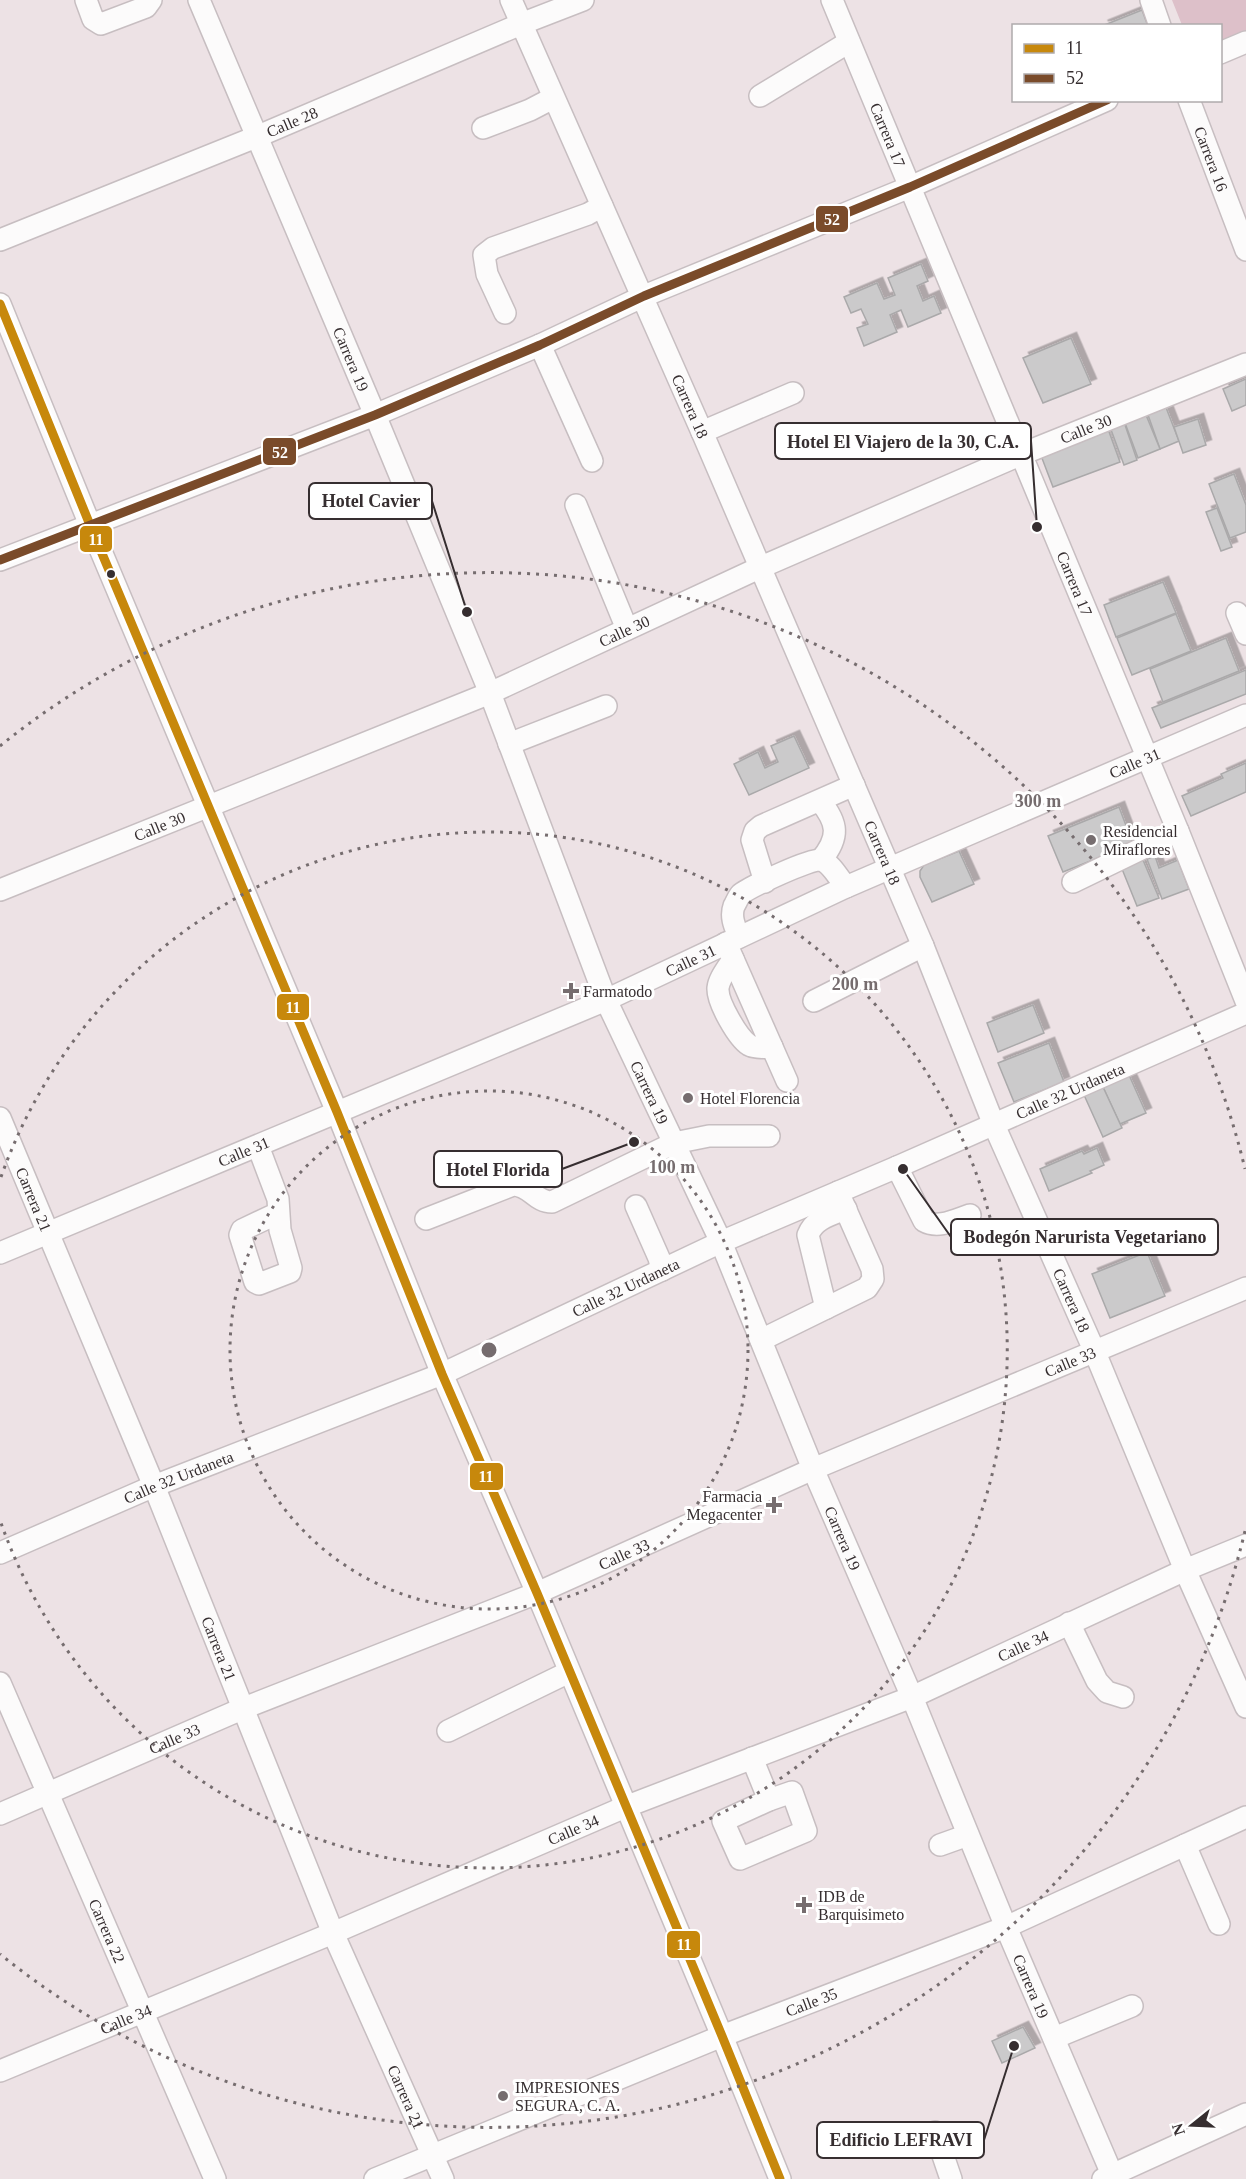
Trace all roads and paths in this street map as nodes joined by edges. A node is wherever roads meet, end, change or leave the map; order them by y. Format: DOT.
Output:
graph roads {
  1 [pos="86,0"];
  2 [pos="151,0"];
  3 [pos="199,0"];
  4 [pos="511,0"];
  5 [pos="583,0"];
  6 [pos="832,0"];
  7 [pos="1151,0"];
  8 [pos="520,24"];
  9 [pos="1159,24"];
  10 [pos="849,42"];
  11 [pos="1246,42"];
  12 [pos="1222,52"];
  13 [pos="760,96"];
  14 [pos="553,98"];
  15 [pos="1102,102"];
  16 [pos="1190,102"];
  17 [pos="483,128"];
  18 [pos="256,137"];
  19 [pos="910,187"];
  20 [pos="602,206"];
  21 [pos="0,240"];
  22 [pos="1246,250"];
  23 [pos="644,297"];
  24 [pos="0,304"];
  25 [pos="505,313"];
  26 [pos="540,345"];
  27 [pos="1246,364"];
  28 [pos="793,393"];
  29 [pos="375,415"];
  30 [pos="702,432"];
  31 [pos="1022,454"];
  32 [pos="592,461"];
  33 [pos="576,505"];
  34 [pos="90,525"];
  35 [pos="0,560"];
  36 [pos="759,568"];
  37 [pos="1237,613"];
  38 [pos="627,629"];
  39 [pos="1246,634"];
  40 [pos="489,693"];
  41 [pos="606,706"];
  42 [pos="1246,715"];
  43 [pos="509,744"];
  44 [pos="1146,757"];
  45 [pos="854,785"];
  46 [pos="820,801"];
  47 [pos="208,806"];
  48 [pos="1178,831"];
  49 [pos="821,860"];
  50 [pos="889,870"];
  51 [pos="765,882"];
  52 [pos="1073,882"];
  53 [pos="846,887"];
  54 [pos="0,890"];
  55 [pos="923,946"];
  56 [pos="733,947"];
  57 [pos="606,1000"];
  58 [pos="814,1001"];
  59 [pos="1246,1001"];
  60 [pos="1246,1013"];
  61 [pos="772,1047"];
  62 [pos="787,1081"];
  63 [pos="337,1112"];
  64 [pos="0,1118"];
  65 [pos="994,1125"];
  66 [pos="769,1136"];
  67 [pos="674,1143"];
  68 [pos="258,1146"];
  69 [pos="897,1167"];
  70 [pos="842,1200"];
  71 [pos="636,1206"];
  72 [pos="278,1214"];
  73 [pos="970,1215"];
  74 [pos="426,1219"];
  75 [pos="49,1233"];
  76 [pos="721,1242"];
  77 [pos="0,1253"];
  78 [pos="662,1270"];
  79 [pos="1246,1288"];
  80 [pos="826,1308"];
  81 [pos="761,1340"];
  82 [pos="1094,1350"];
  83 [pos="442,1374"];
  84 [pos="813,1469"];
  85 [pos="154,1486"];
  86 [pos="1246,1545"];
  87 [pos="0,1553"];
  88 [pos="1185,1570"];
  89 [pos="537,1593"];
  90 [pos="1069,1623"];
  91 [pos="569,1672"];
  92 [pos="0,1683"];
  93 [pos="912,1696"];
  94 [pos="1123,1697"];
  95 [pos="1246,1707"];
  96 [pos="244,1708"];
  97 [pos="448,1731"];
  98 [pos="752,1758"];
  99 [pos="50,1793"];
  100 [pos="769,1800"];
  101 [pos="625,1807"];
  102 [pos="0,1814"];
  103 [pos="1246,1817"];
  104 [pos="968,1835"];
  105 [pos="939,1845"];
  106 [pos="1185,1845"];
  107 [pos="1219,1924"];
  108 [pos="1005,1926"];
  109 [pos="333,1933"];
  110 [pos="1132,2006"];
  111 [pos="142,2012"];
  112 [pos="722,2036"];
  113 [pos="1054,2038"];
  114 [pos="0,2071"];
  115 [pos="1246,2114"];
  116 [pos="935,2132"];
  117 [pos="432,2154"];
  118 [pos="1110,2178"];
  119 [pos="215,2179"];
  120 [pos="375,2179"];
  121 [pos="443,2179"];
  122 [pos="780,2179"];
  123 [pos="951,2179"];
  1 -- 2 [label="street"];
  3 -- 18 [label="street, Carrera 19"];
  4 -- 8 [label="street, Carrera 18"];
  5 -- 8 [label="street, Calle 28"];
  6 -- 10 [label="street, Carrera 17"];
  7 -- 9 [label="street"];
  8 -- 14 [label="street, Carrera 18"];
  8 -- 18 [label="street, Calle 28"];
  10 -- 13 [label="street"];
  10 -- 19 [label="street, Carrera 17"];
  11 -- 12 [label="street"];
  14 -- 17 [label="street"];
  14 -- 20 [label="street, Carrera 18"];
  15 -- 19 [label="street"];
  16 -- 22 [label="street, Carrera 16"];
  18 -- 21 [label="street, Calle 28"];
  18 -- 29 [label="street, Carrera 19"];
  19 -- 23 [label="street"];
  19 -- 31 [label="street, Carrera 17"];
  20 -- 23 [label="street, Carrera 18"];
  20 -- 25 [label="street"];
  23 -- 26 [label="street"];
  23 -- 30 [label="street, Carrera 18"];
  24 -- 34 [label="street"];
  26 -- 29 [label="street"];
  26 -- 32 [label="street"];
  27 -- 31 [label="street, Calle 30"];
  28 -- 30 [label="street"];
  29 -- 34 [label="street"];
  29 -- 40 [label="street, Carrera 19"];
  30 -- 36 [label="street, Carrera 18"];
  31 -- 36 [label="street, Calle 30"];
  31 -- 44 [label="street, Carrera 17"];
  33 -- 38 [label="street"];
  34 -- 35 [label="street"];
  34 -- 47 [label="street"];
  36 -- 38 [label="street, Calle 30"];
  36 -- 45 [label="street, Carrera 18"];
  37 -- 39 [label="street"];
  38 -- 40 [label="street, Calle 30"];
  40 -- 43 [label="street, Carrera 19"];
  40 -- 47 [label="street, Calle 30"];
  41 -- 43 [label="street"];
  42 -- 44 [label="street, Calle 31"];
  43 -- 57 [label="street, Carrera 19"];
  44 -- 48 [label="street, Carrera 17"];
  44 -- 50 [label="street, Calle 31"];
  45 -- 46 [label="street"];
  45 -- 50 [label="street, Carrera 18"];
  46 -- 49 [label="street"];
  46 -- 51 [label="street"];
  47 -- 54 [label="street, Calle 30"];
  47 -- 63 [label="street"];
  48 -- 52 [label="street"];
  48 -- 59 [label="street, Carrera 17"];
  49 -- 51 [label="street"];
  49 -- 53 [label="street"];
  50 -- 53 [label="street, Calle 31"];
  50 -- 55 [label="street, Carrera 18"];
  51 -- 56 [label="street"];
  53 -- 56 [label="street, Calle 31"];
  55 -- 58 [label="street"];
  55 -- 65 [label="street, Carrera 18"];
  56 -- 57 [label="street, Calle 31"];
  56 -- 61 [label="street"];
  56 -- 61 [label="street"];
  57 -- 63 [label="street, Calle 31"];
  57 -- 67 [label="street, Carrera 19"];
  60 -- 65 [label="street, Calle 32 Urdaneta"];
  61 -- 62 [label="street"];
  63 -- 68 [label="street, Calle 31"];
  63 -- 83 [label="street"];
  64 -- 75 [label="street, Carrera 21"];
  65 -- 69 [label="street, Calle 32 Urdaneta"];
  65 -- 82 [label="street, Carrera 18"];
  66 -- 67 [label="street"];
  67 -- 74 [label="street"];
  67 -- 76 [label="street, Carrera 19"];
  68 -- 72 [label="street"];
  68 -- 75 [label="street, Calle 31"];
  69 -- 70 [label="street, Calle 32 Urdaneta"];
  69 -- 73 [label="street"];
  70 -- 76 [label="street, Calle 32 Urdaneta"];
  70 -- 80 [label="street"];
  70 -- 80 [label="street"];
  71 -- 78 [label="street"];
  75 -- 77 [label="street, Calle 31"];
  75 -- 85 [label="street, Carrera 21"];
  76 -- 78 [label="street, Calle 32 Urdaneta"];
  76 -- 81 [label="street, Carrera 19"];
  78 -- 83 [label="street, Calle 32 Urdaneta"];
  79 -- 82 [label="street, Calle 33"];
  80 -- 81 [label="street"];
  81 -- 84 [label="street, Carrera 19"];
  82 -- 84 [label="street, Calle 33"];
  82 -- 88 [label="street, Carrera 18"];
  83 -- 85 [label="street, Calle 32 Urdaneta"];
  83 -- 89 [label="street"];
  84 -- 89 [label="street, Calle 33"];
  84 -- 93 [label="street, Carrera 19"];
  85 -- 87 [label="street, Calle 32 Urdaneta"];
  85 -- 96 [label="street, Carrera 21"];
  86 -- 88 [label="street, Calle 34"];
  88 -- 90 [label="street, Calle 34"];
  88 -- 95 [label="street, Carrera 18"];
  89 -- 91 [label="street"];
  89 -- 96 [label="street, Calle 33"];
  90 -- 93 [label="street, Calle 34"];
  90 -- 94 [label="street"];
  91 -- 97 [label="street"];
  91 -- 101 [label="street"];
  92 -- 99 [label="street, Carrera 22"];
  93 -- 98 [label="street, Calle 34"];
  93 -- 104 [label="street, Carrera 19"];
  96 -- 99 [label="street, Calle 33"];
  96 -- 109 [label="street, Carrera 21"];
  98 -- 100 [label="street"];
  98 -- 101 [label="street, Calle 34"];
  99 -- 102 [label="street, Calle 33"];
  99 -- 111 [label="street, Carrera 22"];
  101 -- 109 [label="street, Calle 34"];
  101 -- 112 [label="street"];
  103 -- 106 [label="street, Calle 35"];
  104 -- 105 [label="street"];
  104 -- 108 [label="street, Carrera 19"];
  106 -- 107 [label="street"];
  106 -- 108 [label="street, Calle 35"];
  108 -- 112 [label="street, Calle 35"];
  108 -- 113 [label="street, Carrera 19"];
  109 -- 111 [label="street, Calle 34"];
  109 -- 117 [label="street, Carrera 21"];
  110 -- 113 [label="street"];
  111 -- 114 [label="street, Calle 34"];
  111 -- 119 [label="street, Carrera 22"];
  112 -- 117 [label="street, Calle 35"];
  112 -- 122 [label="street"];
  113 -- 118 [label="street, Carrera 19"];
  115 -- 118 [label="street"];
  116 -- 123 [label="street"];
  117 -- 120 [label="street, Calle 35"];
  117 -- 121 [label="street, Carrera 21"];
}
